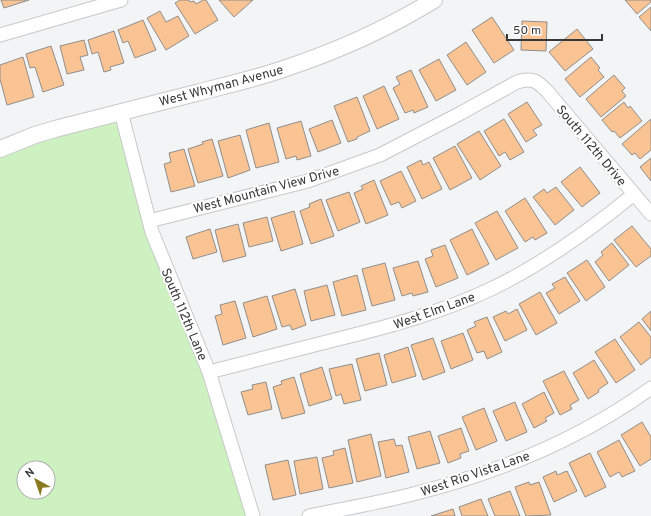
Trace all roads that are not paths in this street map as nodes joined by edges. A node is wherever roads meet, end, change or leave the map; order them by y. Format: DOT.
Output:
graph roads {
  1 [pos="121,0"];
  2 [pos="434,0"];
  3 [pos="0,35"];
  4 [pos="531,79"];
  5 [pos="121,112"];
  6 [pos="0,149"];
  7 [pos="634,194"];
  8 [pos="651,214"];
  9 [pos="149,222"];
  10 [pos="209,372"];
  11 [pos="651,388"];
  12 [pos="253,516"];
  13 [pos="309,516"];
  1 -- 3 [label="street"];
  2 -- 5 [label="street, West Whyman Avenue"];
  4 -- 7 [label="street, South 112th Drive"];
  4 -- 9 [label="street, West Mountain View Drive"];
  5 -- 6 [label="street, West Whyman Avenue"];
  5 -- 9 [label="street, South 112th Lane"];
  7 -- 8 [label="street, South 112th Drive"];
  7 -- 10 [label="street, West Elm Lane"];
  9 -- 10 [label="street, South 112th Lane"];
  10 -- 12 [label="street, South 112th Lane"];
  11 -- 13 [label="street, West Rio Vista Lane"];
}
